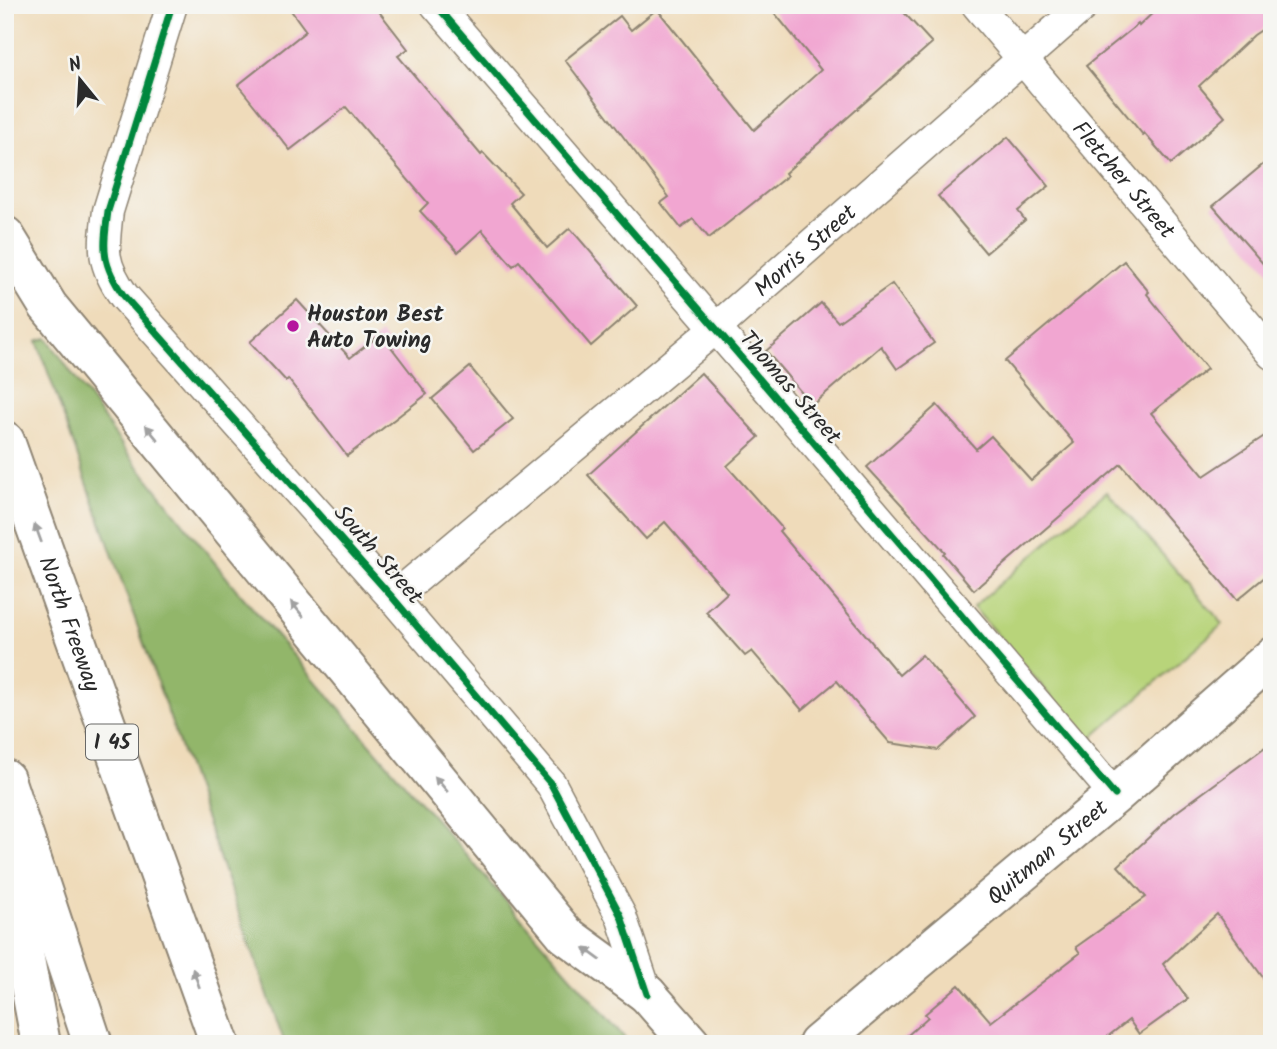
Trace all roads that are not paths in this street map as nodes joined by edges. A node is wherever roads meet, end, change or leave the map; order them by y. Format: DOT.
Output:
graph roads {
  1 [pos="172,5"];
  2 [pos="436,5"];
  3 [pos="977,5"];
  4 [pos="1084,5"];
  5 [pos="1023,59"];
  6 [pos="5,236"];
  7 [pos="716,328"];
  8 [pos="1272,354"];
  9 [pos="5,442"];
  10 [pos="393,598"];
  11 [pos="1272,657"];
  12 [pos="5,779"];
  13 [pos="1115,795"];
  14 [pos="5,813"];
  15 [pos="647,994"];
  16 [pos="41,1044"];
  17 [pos="93,1044"];
  18 [pos="220,1044"];
  19 [pos="691,1044"];
  20 [pos="818,1044"];
  1 -- 10 [label="street, South Street"];
  2 -- 7 [label="street, Thomas Street"];
  3 -- 5 [label="street, Fletcher Street"];
  4 -- 5 [label="street, Morris Street"];
  5 -- 7 [label="street, Morris Street"];
  5 -- 8 [label="street, Fletcher Street"];
  15 -- 6 [label="main road, one-way"];
  7 -- 10 [label="street, Morris Street"];
  7 -- 13 [label="street, Thomas Street"];
  18 -- 9 [label="main road, North Freeway / I 45, one-way"];
  10 -- 15 [label="street, South Street"];
  11 -- 13 [label="main road, Quitman Street"];
  12 -- 17 [label="main road"];
  13 -- 20 [label="main road, Quitman Street"];
  14 -- 16 [label="main road"];
  15 -- 19 [label="main road, South Street"];
}
